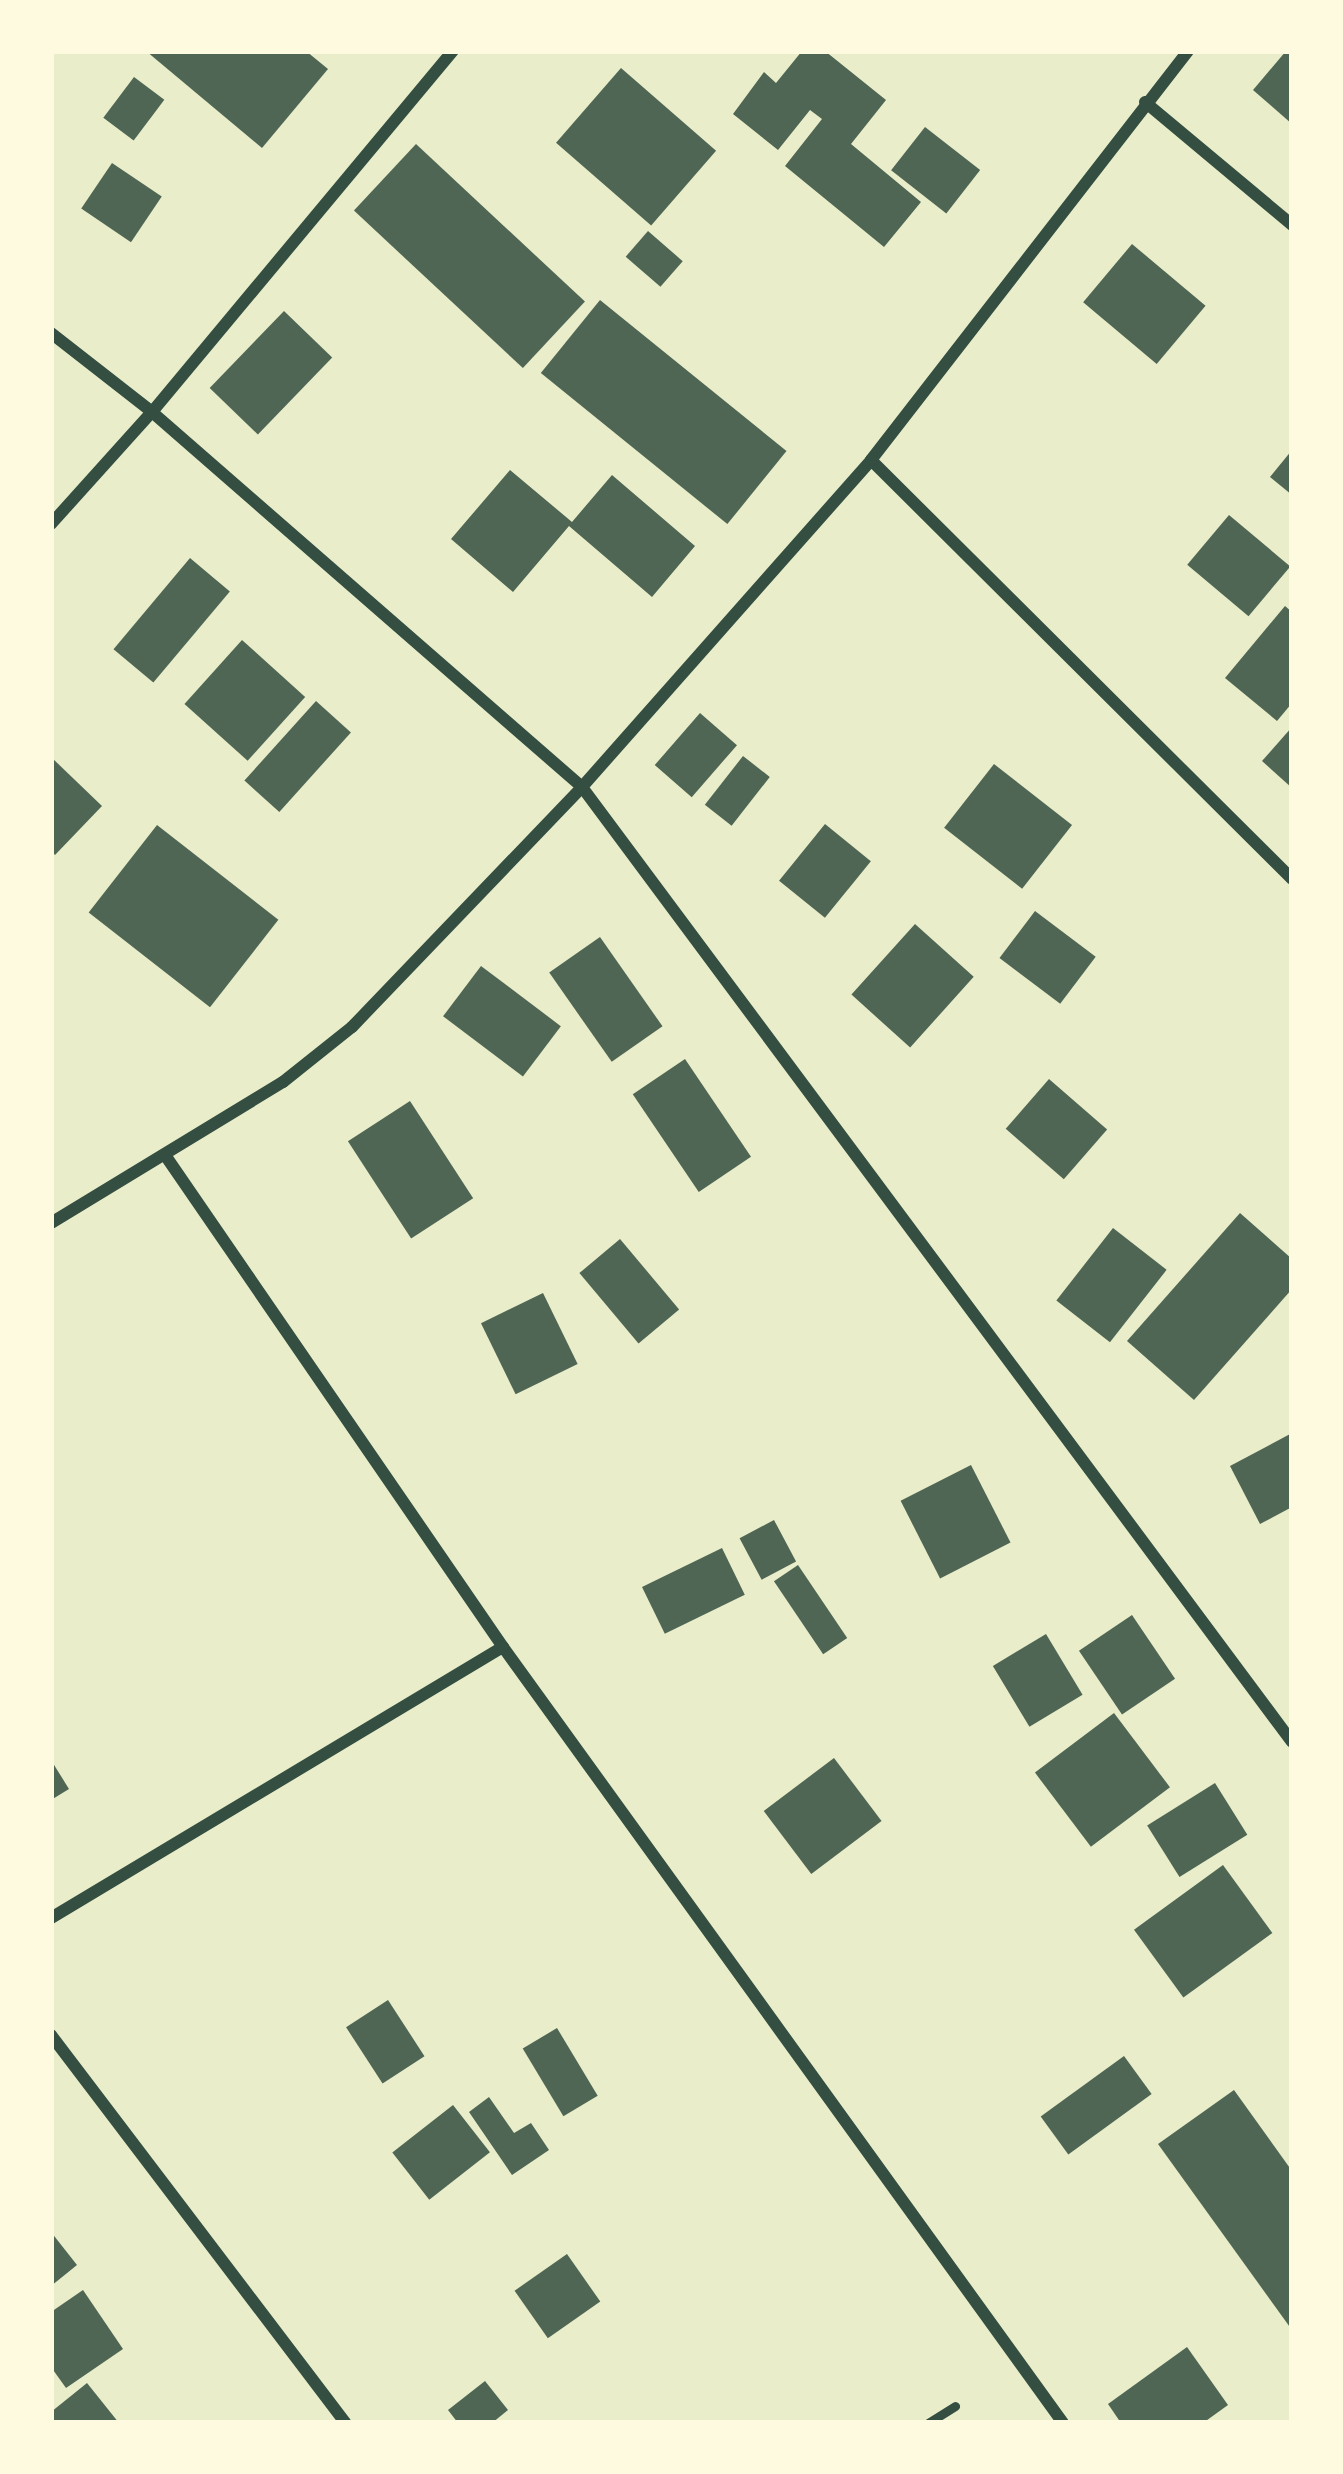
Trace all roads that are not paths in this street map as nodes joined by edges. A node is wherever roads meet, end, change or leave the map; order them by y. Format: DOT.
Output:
graph roads {
  1 [pos="453,51"];
  2 [pos="1188,51"];
  3 [pos="1145,102"];
  4 [pos="1292,225"];
  5 [pos="51,333"];
  6 [pos="152,412"];
  7 [pos="871,460"];
  8 [pos="51,524"];
  9 [pos="583,787"];
  10 [pos="1292,879"];
  11 [pos="164,1155"];
  12 [pos="51,1223"];
  13 [pos="503,1647"];
  14 [pos="1292,1742"];
  15 [pos="51,1918"];
  16 [pos="51,2035"];
  17 [pos="955,2406"];
  18 [pos="346,2423"];
  19 [pos="928,2423"];
  20 [pos="1064,2423"];
  1 -- 6 [label="street"];
  2 -- 3 [label="street"];
  3 -- 4 [label="street"];
  3 -- 7 [label="street"];
  5 -- 6 [label="street"];
  6 -- 8 [label="street"];
  6 -- 9 [label="street"];
  7 -- 9 [label="street"];
  7 -- 10 [label="street"];
  9 -- 11 [label="street"];
  9 -- 14 [label="street"];
  11 -- 12 [label="street"];
  11 -- 13 [label="street"];
  13 -- 15 [label="street"];
  13 -- 20 [label="street"];
  16 -- 18 [label="street"];
  17 -- 19 [label="lane"];
}
